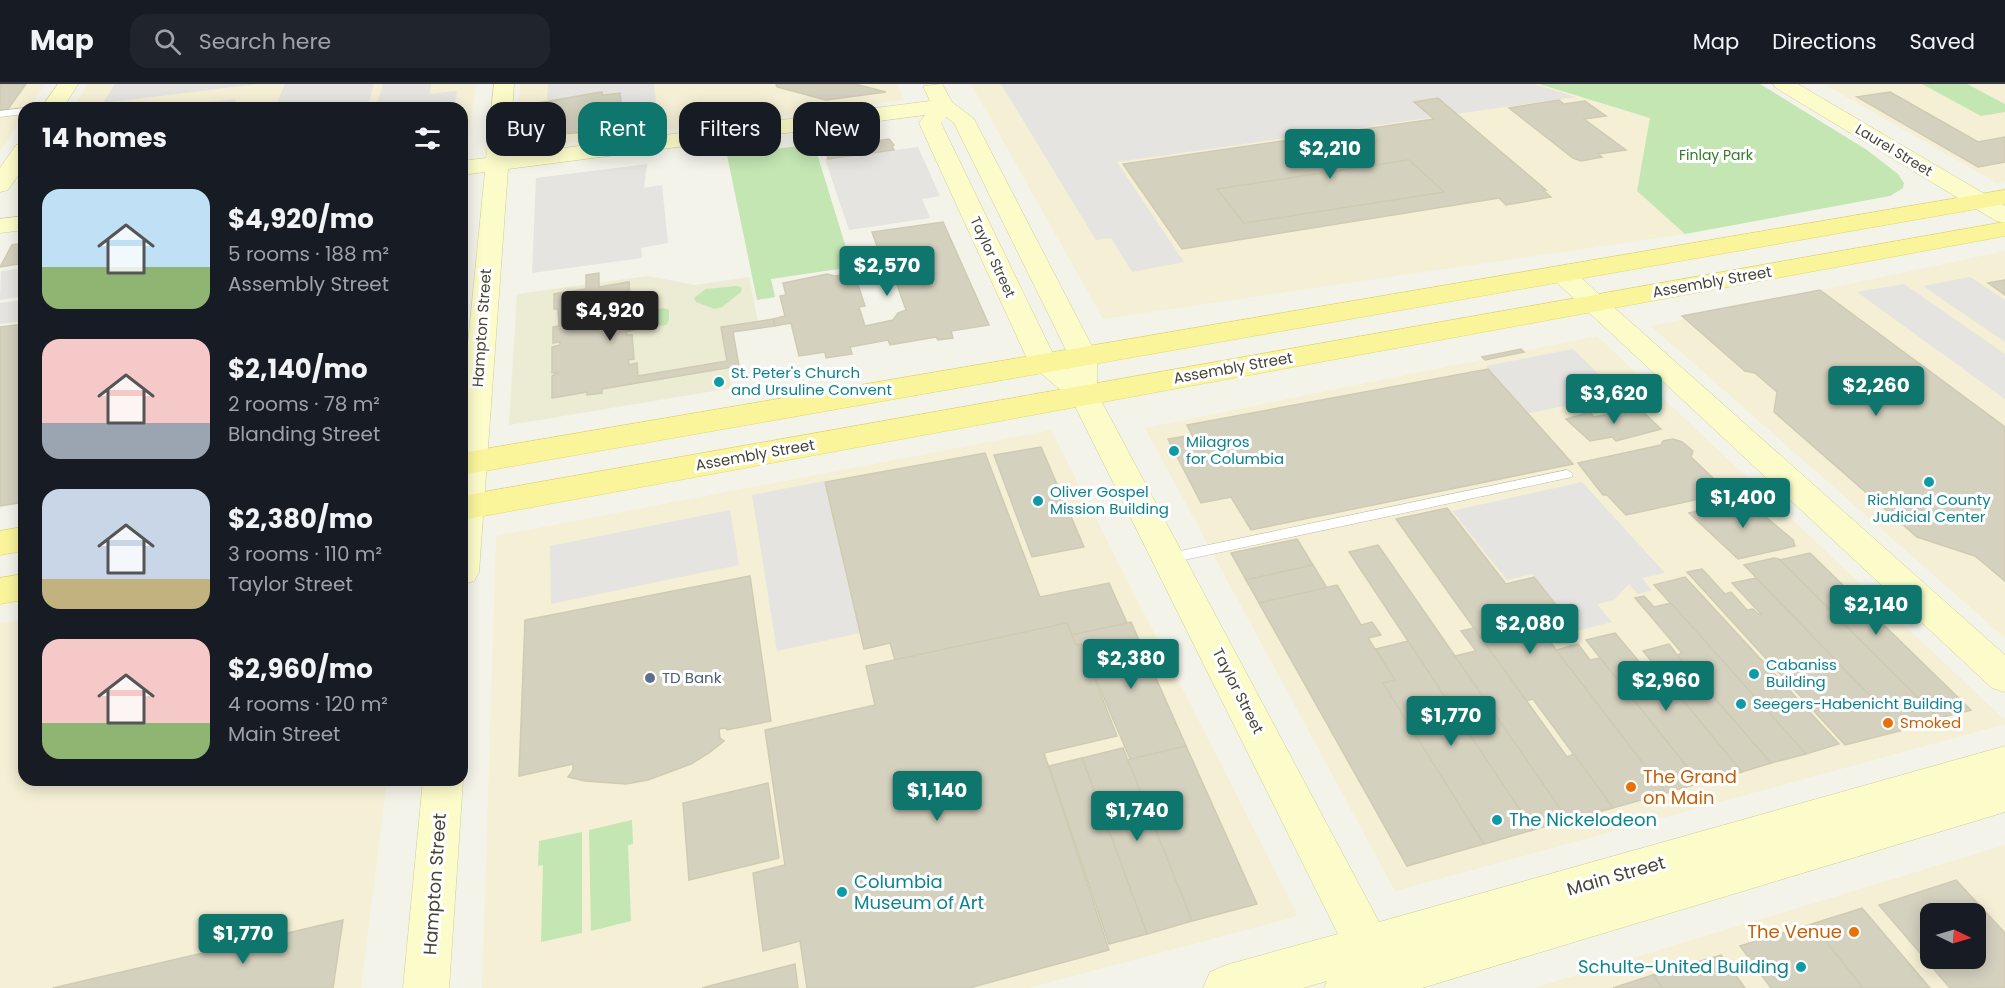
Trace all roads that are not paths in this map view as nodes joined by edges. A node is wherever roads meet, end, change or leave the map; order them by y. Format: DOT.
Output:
graph roads {
  1 [pos="68,84"];
  2 [pos="504,84"];
  3 [pos="1783,84"];
  4 [pos="937,95"];
  5 [pos="56,102"];
  6 [pos="18,112"];
  7 [pos="0,114"];
  8 [pos="18,159"];
  9 [pos="495,164"];
  10 [pos="468,167"];
  11 [pos="0,185"];
  12 [pos="1993,199"];
  13 [pos="2005,216"];
  14 [pos="18,224"];
  15 [pos="0,226"];
  16 [pos="2005,229"];
  17 [pos="1562,274"];
  18 [pos="1595,303"];
  19 [pos="1083,356"];
  20 [pos="1043,363"];
  21 [pos="1084,395"];
  22 [pos="468,452"];
  23 [pos="468,463"];
  24 [pos="1567,474"];
  25 [pos="468,506"];
  26 [pos="18,540"];
  27 [pos="0,543"];
  28 [pos="1170,558"];
  29 [pos="18,587"];
  30 [pos="0,591"];
  31 [pos="2005,677"];
  32 [pos="2005,764"];
  33 [pos="443,786"];
  34 [pos="2005,794"];
  35 [pos="1372,975"];
  36 [pos="426,988"];
  37 [pos="1226,988"];
  1 -- 5 [label="main road"];
  2 -- 9 [label="main road, Hampton Street"];
  3 -- 12 [label="main road, Laurel Street"];
  4 -- 9 [label="main road"];
  4 -- 19 [label="main road, Taylor Street"];
  4 -- 20 [label="main road, Taylor Street"];
  6 -- 7 [label="lane"];
  8 -- 11 [label="main road"];
  9 -- 10 [label="main road"];
  9 -- 22 [label="main road, Hampton Street"];
  12 -- 13 [label="main road, Laurel Street"];
  12 -- 17 [label="main road"];
  14 -- 15 [label="main road"];
  16 -- 18 [label="main road, Assembly Street"];
  17 -- 18 [label="main road"];
  17 -- 19 [label="main road"];
  18 -- 21 [label="main road, Assembly Street"];
  18 -- 31 [label="main road"];
  19 -- 20 [label="main road"];
  19 -- 21 [label="main road, Taylor Street"];
  20 -- 21 [label="main road, Taylor Street"];
  20 -- 23 [label="main road"];
  21 -- 25 [label="main road, Assembly Street"];
  21 -- 28 [label="main road, Taylor Street"];
  24 -- 28 [label="lane"];
  26 -- 27 [label="main road"];
  28 -- 35 [label="main road, Taylor Street"];
  29 -- 30 [label="main road"];
  32 -- 35 [label="main road, Main Street"];
  33 -- 36 [label="main road, Hampton Street"];
  34 -- 35 [label="main road, Main Street"];
  35 -- 37 [label="main road, Main Street"];
}
